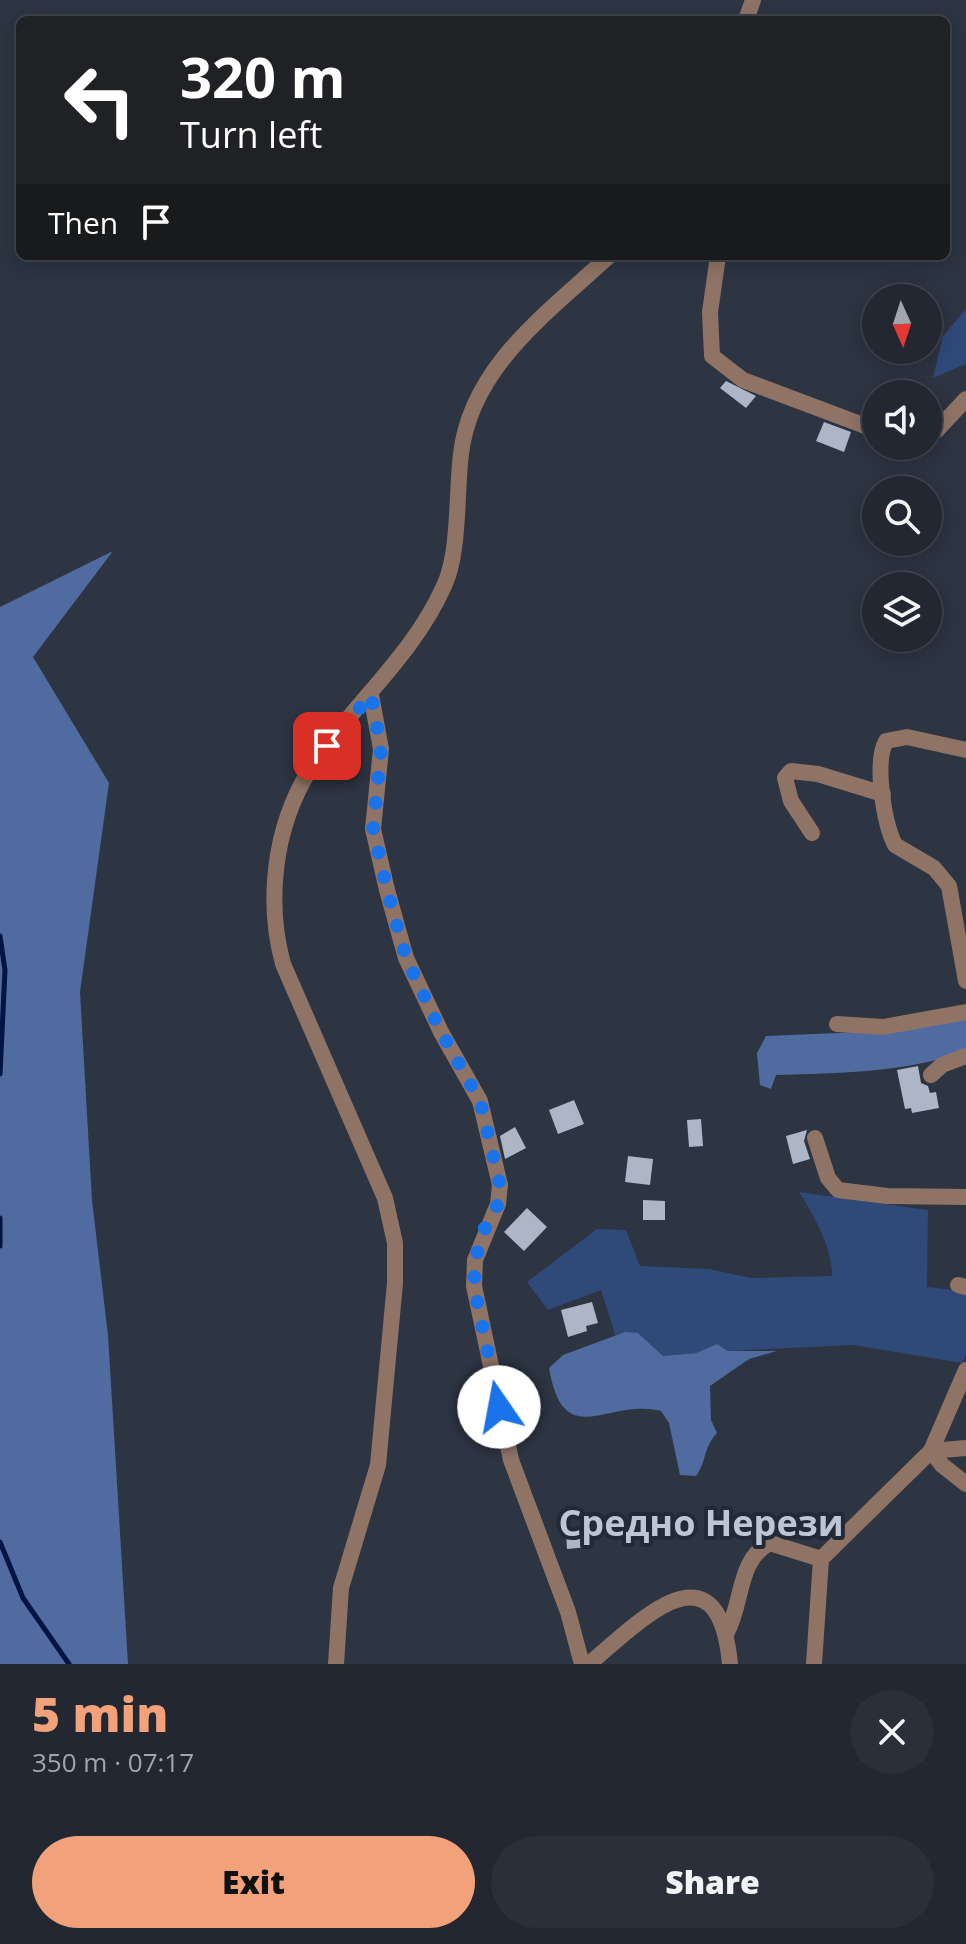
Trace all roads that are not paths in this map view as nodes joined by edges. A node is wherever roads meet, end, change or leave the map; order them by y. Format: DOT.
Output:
graph roads {
  1 [pos="605,260"];
  2 [pos="717,260"];
  3 [pos="966,399"];
  4 [pos="862,425"];
  5 [pos="942,425"];
  6 [pos="371,695"];
  7 [pos="966,750"];
  8 [pos="883,794"];
  9 [pos="812,833"];
  10 [pos="966,981"];
  11 [pos="966,1012"];
  12 [pos="837,1024"];
  13 [pos="966,1056"];
  14 [pos="931,1075"];
  15 [pos="815,1138"];
  16 [pos="966,1197"];
  17 [pos="966,1370"];
  18 [pos="966,1448"];
  19 [pos="931,1451"];
  20 [pos="962,1477"];
  21 [pos="821,1559"];
  22 [pos="726,1634"];
  23 [pos="336,1664"];
  24 [pos="582,1664"];
  25 [pos="589,1664"];
  26 [pos="730,1664"];
  27 [pos="814,1664"];
  1 -- 6 [label="street"];
  2 -- 4 [label="street"];
  3 -- 5 [label="street"];
  6 -- 23 [label="street"];
  6 -- 24 [label="street"];
  7 -- 8 [label="street"];
  8 -- 9 [label="street"];
  8 -- 10 [label="street"];
  11 -- 12 [label="street"];
  13 -- 14 [label="street"];
  15 -- 16 [label="street"];
  17 -- 19 [label="street"];
  18 -- 19 [label="street"];
  19 -- 20 [label="street"];
  19 -- 21 [label="street"];
  21 -- 22 [label="street"];
  21 -- 27 [label="street"];
  22 -- 25 [label="street"];
  22 -- 26 [label="street"];
}
